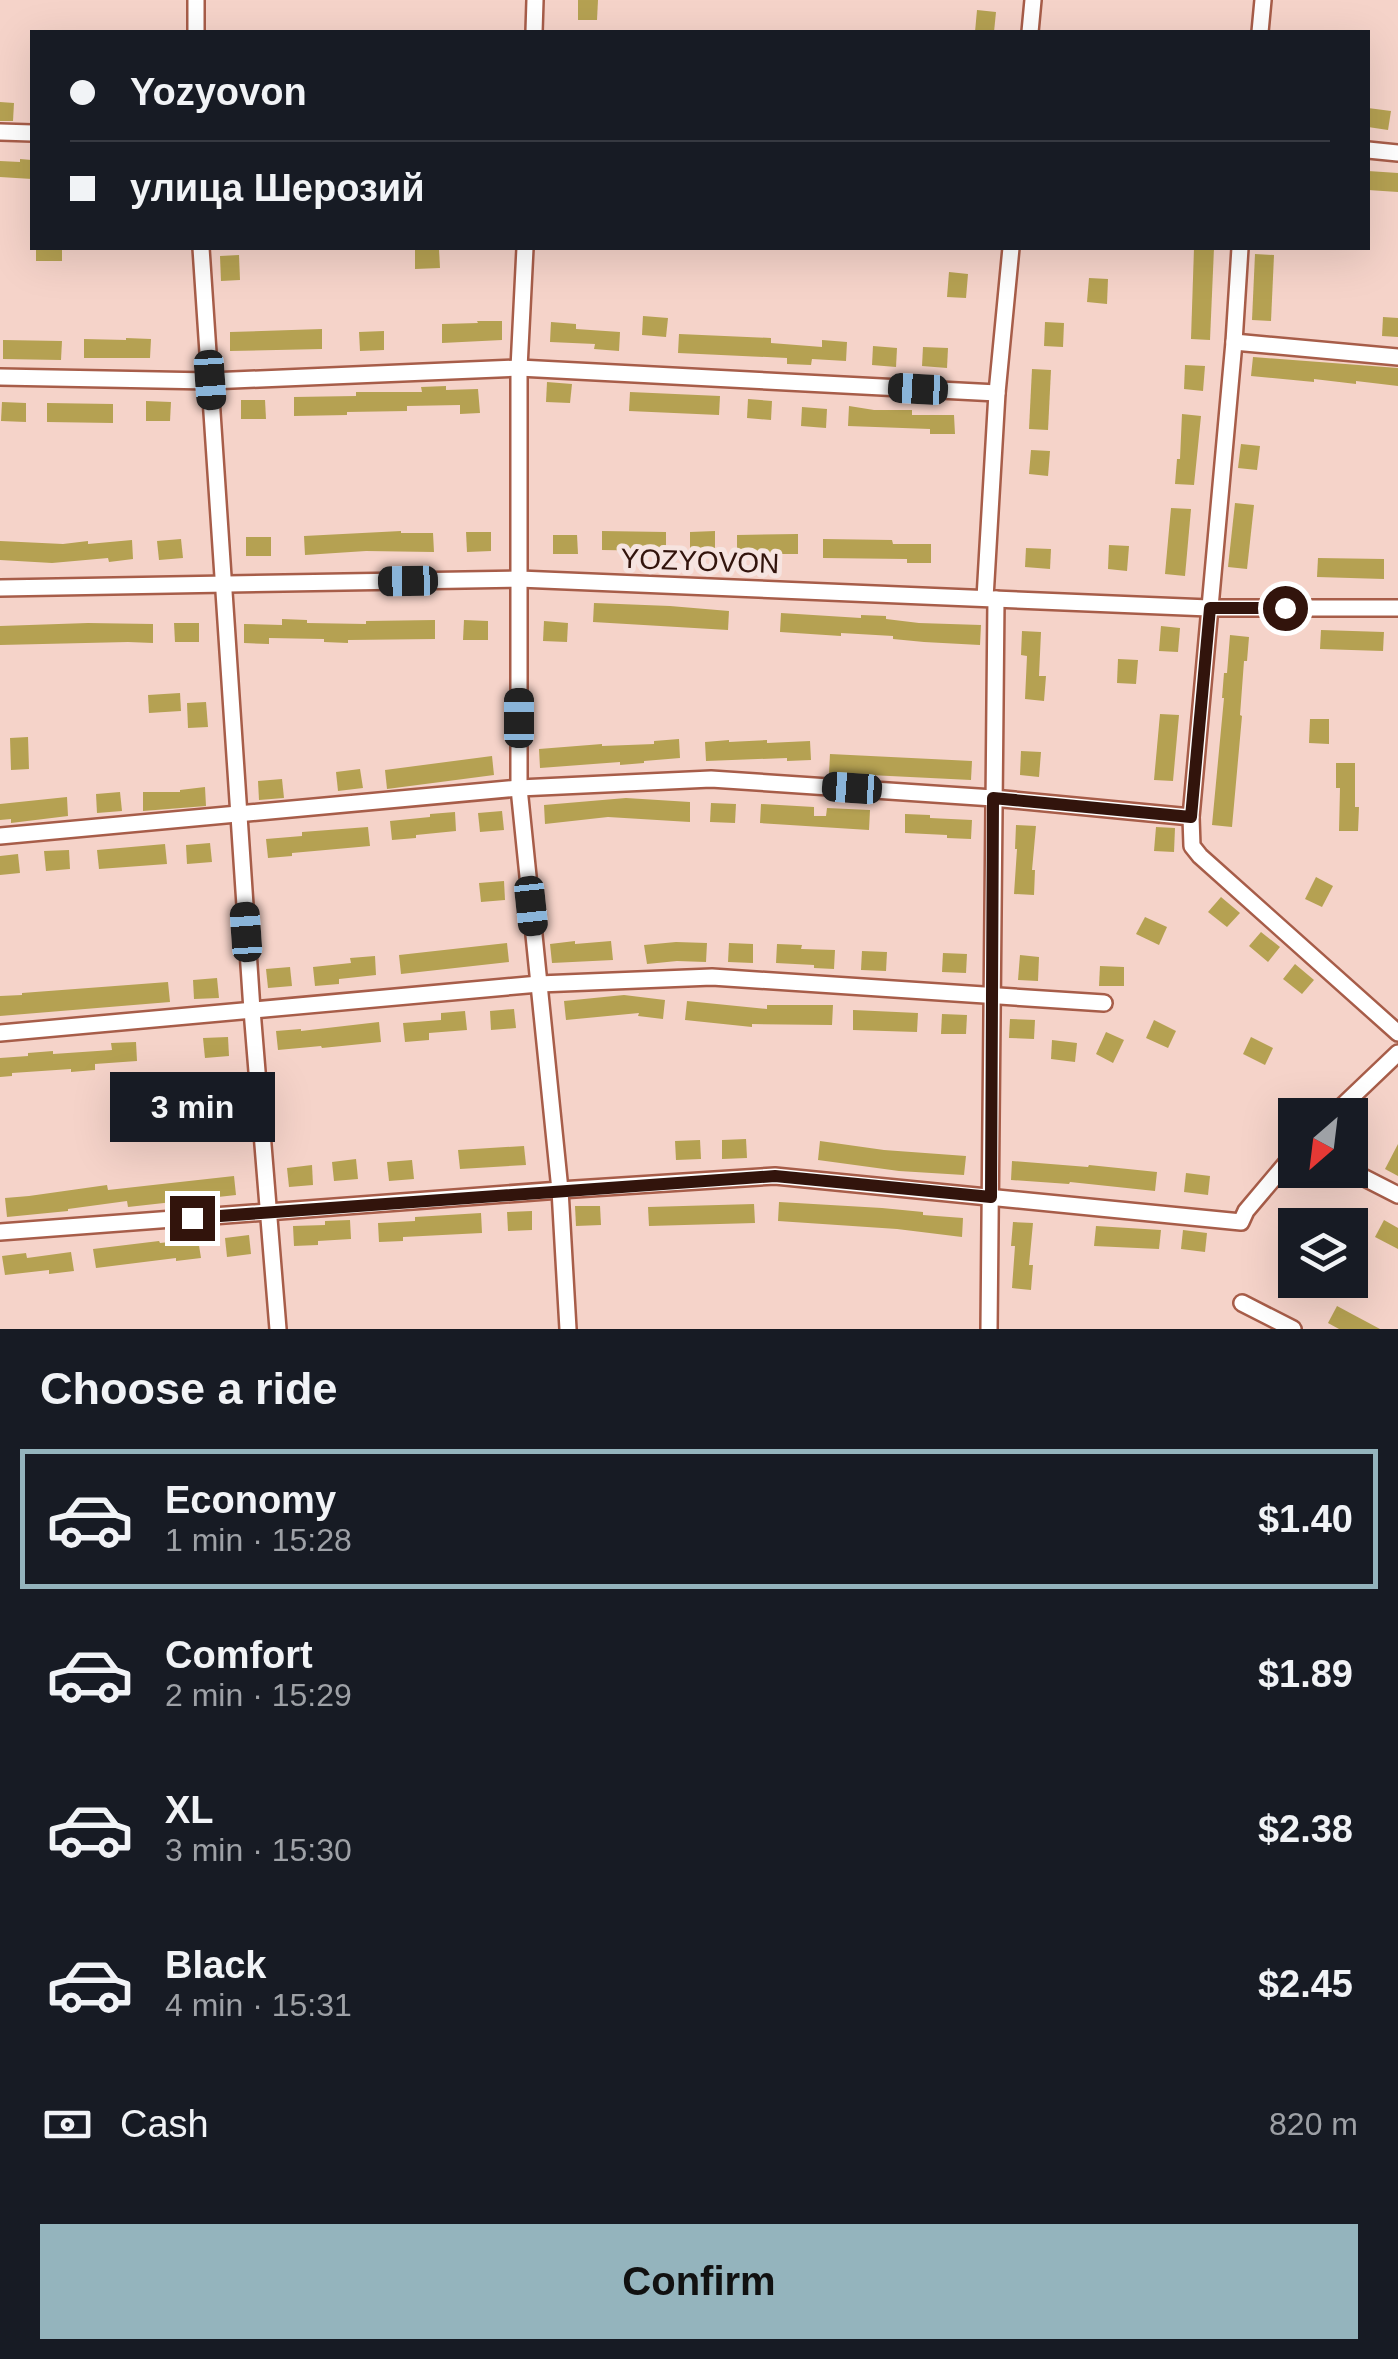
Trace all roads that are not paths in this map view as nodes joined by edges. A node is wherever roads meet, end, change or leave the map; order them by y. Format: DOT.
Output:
graph roads {
  1 [pos="196,0"];
  2 [pos="535,0"];
  3 [pos="1033,0"];
  4 [pos="1263,0"];
  5 [pos="196,30"];
  6 [pos="534,30"];
  7 [pos="1030,30"];
  8 [pos="1260,30"];
  9 [pos="0,132"];
  10 [pos="30,134"];
  11 [pos="1370,150"];
  12 [pos="1398,153"];
  13 [pos="202,250"];
  14 [pos="525,250"];
  15 [pos="1011,250"];
  16 [pos="1240,250"];
  17 [pos="1234,342"];
  18 [pos="1398,357"];
  19 [pos="519,368"];
  20 [pos="0,377"];
  21 [pos="210,380"];
  22 [pos="997,393"];
  23 [pos="518,578"];
  24 [pos="223,584"];
  25 [pos="0,588"];
  26 [pos="991,598"];
  27 [pos="1210,608"];
  28 [pos="1398,608"];
  29 [pos="519,788"];
  30 [pos="993,798"];
  31 [pos="238,815"];
  32 [pos="1191,817"];
  33 [pos="0,836"];
  34 [pos="539,984"];
  35 [pos="992,994"];
  36 [pos="1104,1003"];
  37 [pos="252,1010"];
  38 [pos="0,1032"];
  39 [pos="1398,1033"];
  40 [pos="1398,1052"];
  41 [pos="1351,1098"];
  42 [pos="1278,1174"];
  43 [pos="1368,1180"];
  44 [pos="560,1190"];
  45 [pos="1398,1195"];
  46 [pos="991,1197"];
  47 [pos="268,1212"];
  48 [pos="0,1232"];
  49 [pos="1242,1303"];
  50 [pos="278,1329"];
  51 [pos="568,1329"];
  52 [pos="990,1329"];
  53 [pos="1293,1329"];
  1 -- 5 [label="street"];
  2 -- 6 [label="street"];
  3 -- 7 [label="street"];
  4 -- 8 [label="street"];
  9 -- 10 [label="street"];
  11 -- 12 [label="street"];
  13 -- 21 [label="street"];
  14 -- 19 [label="street"];
  15 -- 22 [label="street"];
  16 -- 17 [label="street"];
  17 -- 18 [label="street"];
  17 -- 27 [label="street"];
  19 -- 21 [label="street"];
  19 -- 22 [label="street"];
  19 -- 23 [label="street"];
  20 -- 21 [label="street"];
  21 -- 24 [label="street"];
  22 -- 26 [label="street"];
  23 -- 24 [label="street, YOZYOVON"];
  23 -- 26 [label="street, YOZYOVON"];
  23 -- 29 [label="street"];
  24 -- 25 [label="street, YOZYOVON"];
  24 -- 31 [label="street"];
  26 -- 27 [label="street, YOZYOVON"];
  26 -- 30 [label="street"];
  27 -- 28 [label="street, YOZYOVON"];
  27 -- 32 [label="street"];
  29 -- 30 [label="street"];
  29 -- 31 [label="street"];
  29 -- 34 [label="street"];
  30 -- 32 [label="street"];
  30 -- 35 [label="street"];
  31 -- 33 [label="street"];
  31 -- 37 [label="street"];
  32 -- 39 [label="street"];
  34 -- 35 [label="street"];
  34 -- 37 [label="street"];
  34 -- 44 [label="street"];
  35 -- 36 [label="street"];
  35 -- 46 [label="street"];
  37 -- 38 [label="street"];
  37 -- 47 [label="street"];
  40 -- 41 [label="street"];
  42 -- 46 [label="street"];
  43 -- 45 [label="street"];
  44 -- 46 [label="street"];
  44 -- 47 [label="street"];
  44 -- 51 [label="street"];
  46 -- 52 [label="street"];
  47 -- 48 [label="street"];
  47 -- 50 [label="street"];
  49 -- 53 [label="street"];
}
